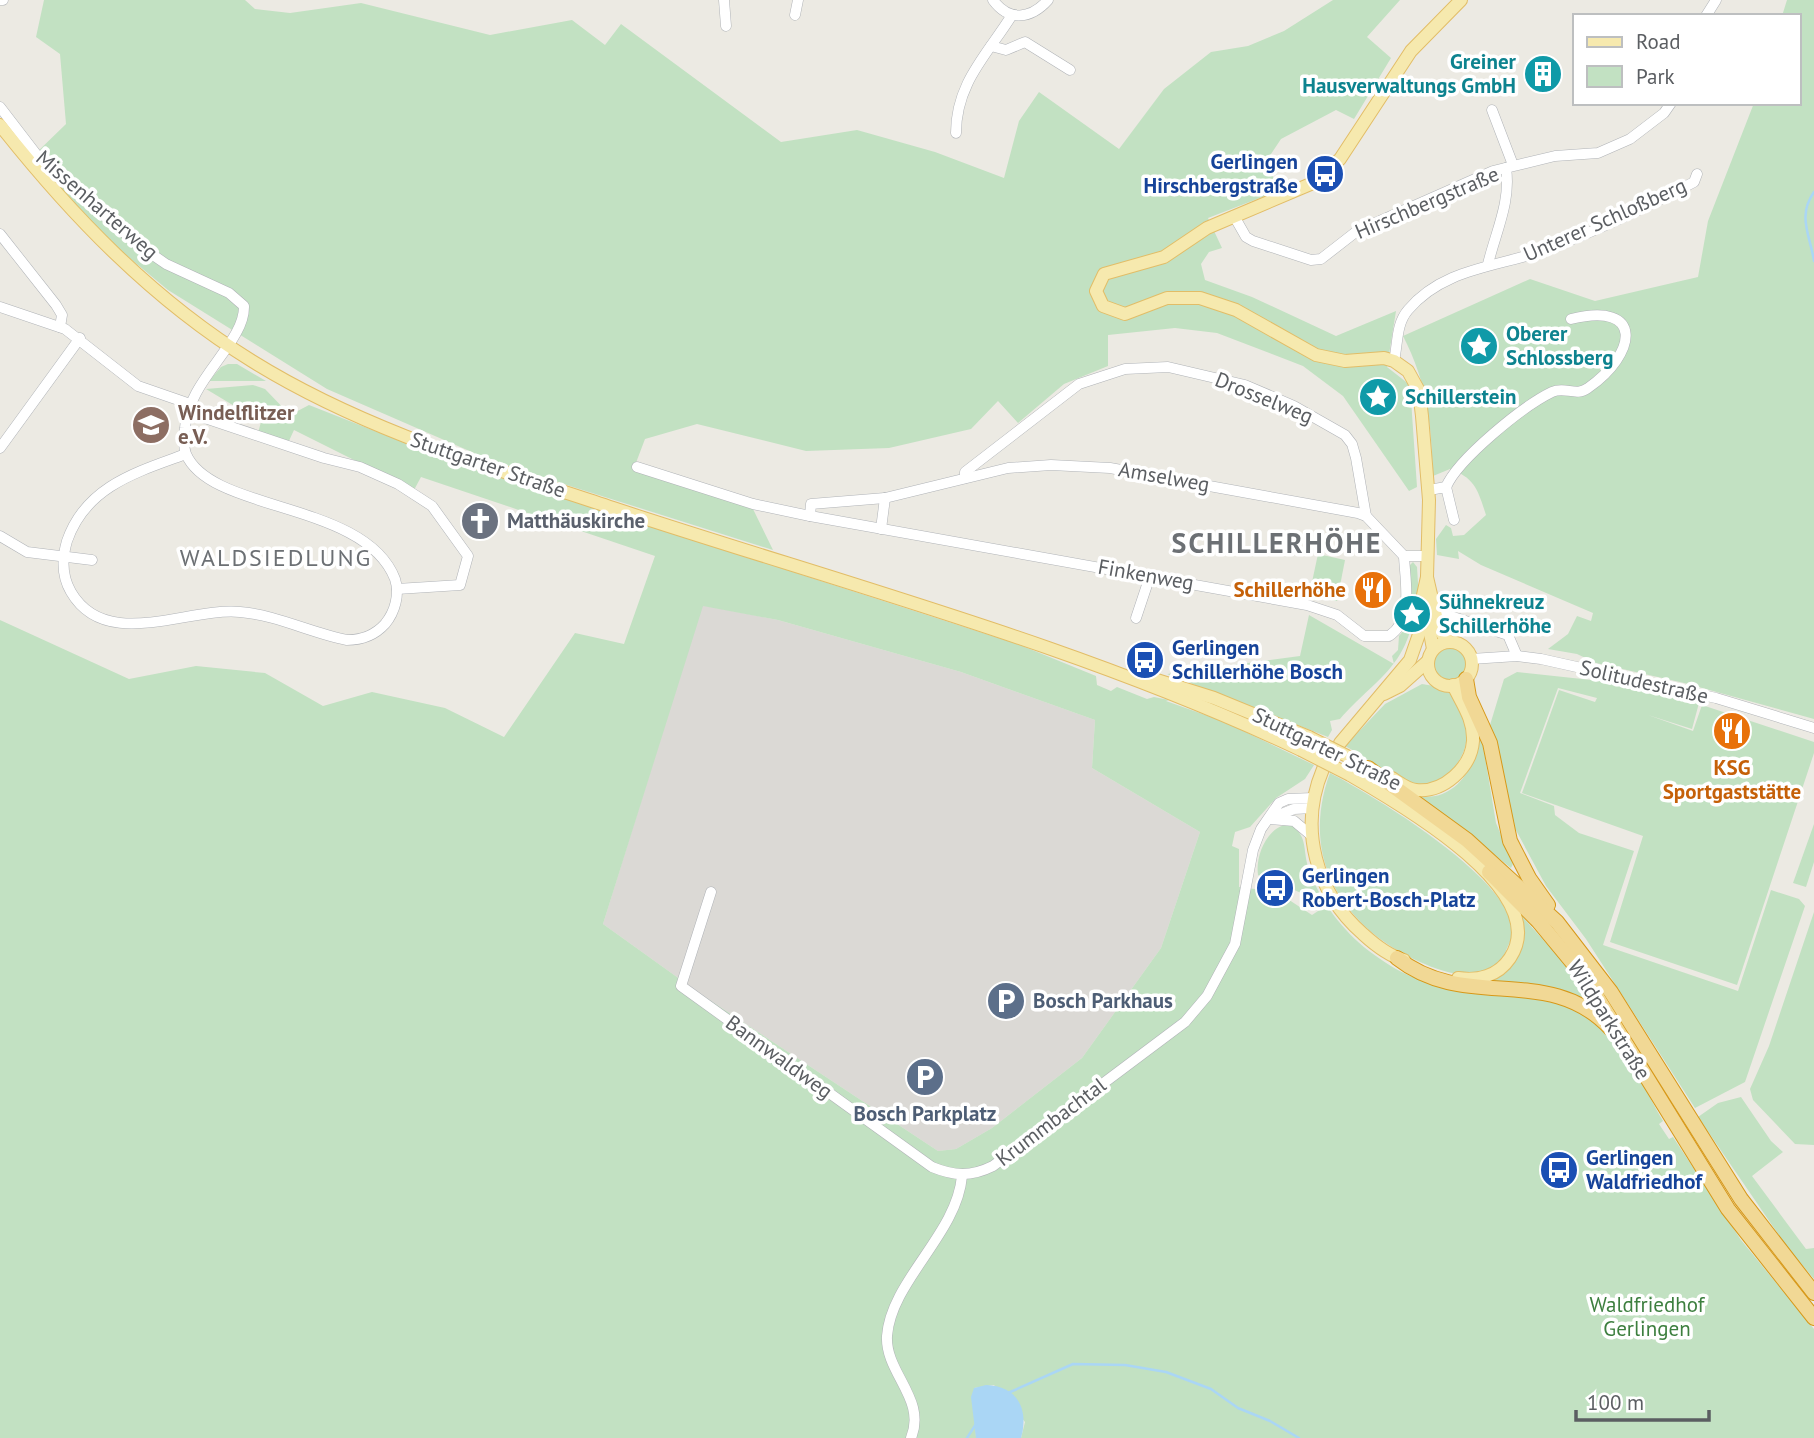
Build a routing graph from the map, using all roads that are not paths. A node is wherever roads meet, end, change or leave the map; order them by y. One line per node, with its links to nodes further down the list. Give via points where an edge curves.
1 (724, 0): 8 (street)
2 (797, 0): 6 (street)
3 (993, 0): 7 (street)
4 (1048, 0): 7 (street, via 1032,14)
5 (1461, 0): 18 (main road, via 1402,61 1333,167 1301,191)
6 (795, 15)
7 (1012, 15): 9 (street)
8 (726, 26)
9 (991, 46): 10 (street, via 1001,51 1025,43); 15 (street, via 964,88)
10 (1070, 70)
11 (1670, 105): 16 (street, via 1630,139 1598,153 1555,156)
12 (0, 107): 25 (street, Missenharterweg, via 43,163 137,244 166,264 237,298 244,311)
13 (1492, 110): 16 (street, Hirschbergstraße)
14 (0, 125): 25 (main road, Stuttgarter Straße, via 51,187 130,268)
15 (956, 133)
16 (1510, 167): 18 (street, Hirschbergstraße, via 1357,231 1321,259 1311,260 1254,241); 20 (street, Hirschbergstraße, via 1506,205)
17 (1697, 174): 20 (street, Unterer Schloßberg, via 1694,183 1584,233 1504,263)
18 (1230, 217): 26 (main road, via 1164,257 1104,274 1096,285 1102,306 1125,314 1167,298 1200,298 1236,310 1315,355 1335,361)
19 (0, 234): 23 (street, via 60,311)
20 (1488, 264): 26 (street, Unterer Schloßberg, via 1451,279 1409,308 1399,329)
21 (0, 307): 23 (street)
22 (1571, 319): 32 (street, via 1594,315 1616,321 1628,337 1622,356 1588,388 1553,392 1511,421 1455,469)
23 (60, 327): 24 (street)
24 (80, 338): 27 (street, via 138,386); 28 (street)
25 (226, 345): 27 (street); 56 (main road, Stuttgarter Straße, via 320,400 434,447)
26 (1394, 360): 33 (main road, via 1408,370 1419,391)
27 (188, 408): 29 (street); 45 (street, via 360,467 432,506 468,556 460,585)
28 (0, 448)
29 (186, 453): 42 (street, via 135,472 96,495 74,525); 45 (street, via 198,468 225,486 355,537 386,563)
30 (637, 467): 35 (street, via 753,504)
31 (965, 478): 34 (street, Amselweg); 36 (street, Amselweg, via 1008,468 1110,468); 36 (street, Drosselweg, via 965,472 1079,384 1125,369 1168,367 1245,385 1345,435 1354,451)
32 (1446, 487): 33 (street); 37 (street)
33 (1429, 490): 41 (main road)
34 (885, 498): 35 (street, Amselweg, via 811,504); 38 (street)
35 (810, 516): 38 (street, Finkenweg)
36 (1366, 516): 40 (street)
37 (1454, 520)
38 (881, 529): 44 (street, Finkenweg)
39 (0, 536): 42 (street, via 27,552)
40 (1404, 556): 41 (street); 44 (street, Finkenweg, via 1405,613 1397,631 1378,638 1364,636 1337,615 1314,607)
41 (1427, 556): 46 (main road)
42 (63, 557): 43 (street); 45 (street, via 65,579 80,603 103,618 132,623 232,611 355,640 384,624 393,610)
43 (92, 560)
44 (1150, 576): 47 (street)
45 (397, 589)
46 (1430, 612): 48 (main road); 49 (main road); 50 (street, via 1508,635); 55 (main road, via 1410,660)
47 (1136, 618)
48 (1448, 642): 49 (main road); 51 (main road, via 1464,647)
49 (1431, 655): 52 (main road); 54 (main road)
50 (1517, 656): 51 (street, Solitudestraße); 57 (street, Solitudestraße, via 1716,698)
51 (1471, 659): 53 (main road, via 1471,669)
52 (1433, 678): 53 (main road, via 1446,685); 54 (main road)
53 (1460, 682): 59 (main road, Stuttgarter Straße, via 1472,730 1471,750 1448,782 1419,790 1408,788); 67 (highway, via 1490,743 1510,841)
54 (1400, 686): 55 (main road)
55 (1380, 697): 58 (main road)
56 (1206, 702): 59 (main road, Stuttgarter Straße, bridge, via 1309,737); 61 (main road, Stuttgarter Straße, bridge)
57 (1814, 728)
58 (1340, 743)
59 (1362, 765): 67 (highway, Wildparkstraße, via 1467,840)
60 (1323, 769): 62 (main road)
61 (1350, 775): 65 (main road, Wildparkstraße, via 1399,803)
62 (1313, 803): 63 (street); 64 (main road)
63 (1270, 819): 64 (street, via 1294,821); 70 (street, Krummbachtal, via 1253,850 1235,944 1207,996 1185,1021 993,1166)
64 (1312, 836): 68 (main road, via 1322,878 1335,902 1357,929)
65 (1489, 872): 68 (main road, via 1518,928 1515,950 1500,969 1467,979); 69 (highway, Wildparkstraße, via 1568,955)
66 (711, 892): 70 (street, Bannwaldweg, via 681,986 932,1167)
67 (1557, 922): 71 (highway, Wildparkstraße, via 1611,992 1741,1199)
68 (1397, 958): 69 (highway, via 1415,973 1444,983 1538,990 1573,1000 1601,1017)
69 (1628, 1047): 72 (highway, Wildparkstraße, via 1679,1134 1751,1240)
70 (962, 1176): 73 (street, via 958,1199 910,1280 887,1336 894,1365 915,1410)
71 (1814, 1293)
72 (1814, 1318)
73 (911, 1438)

